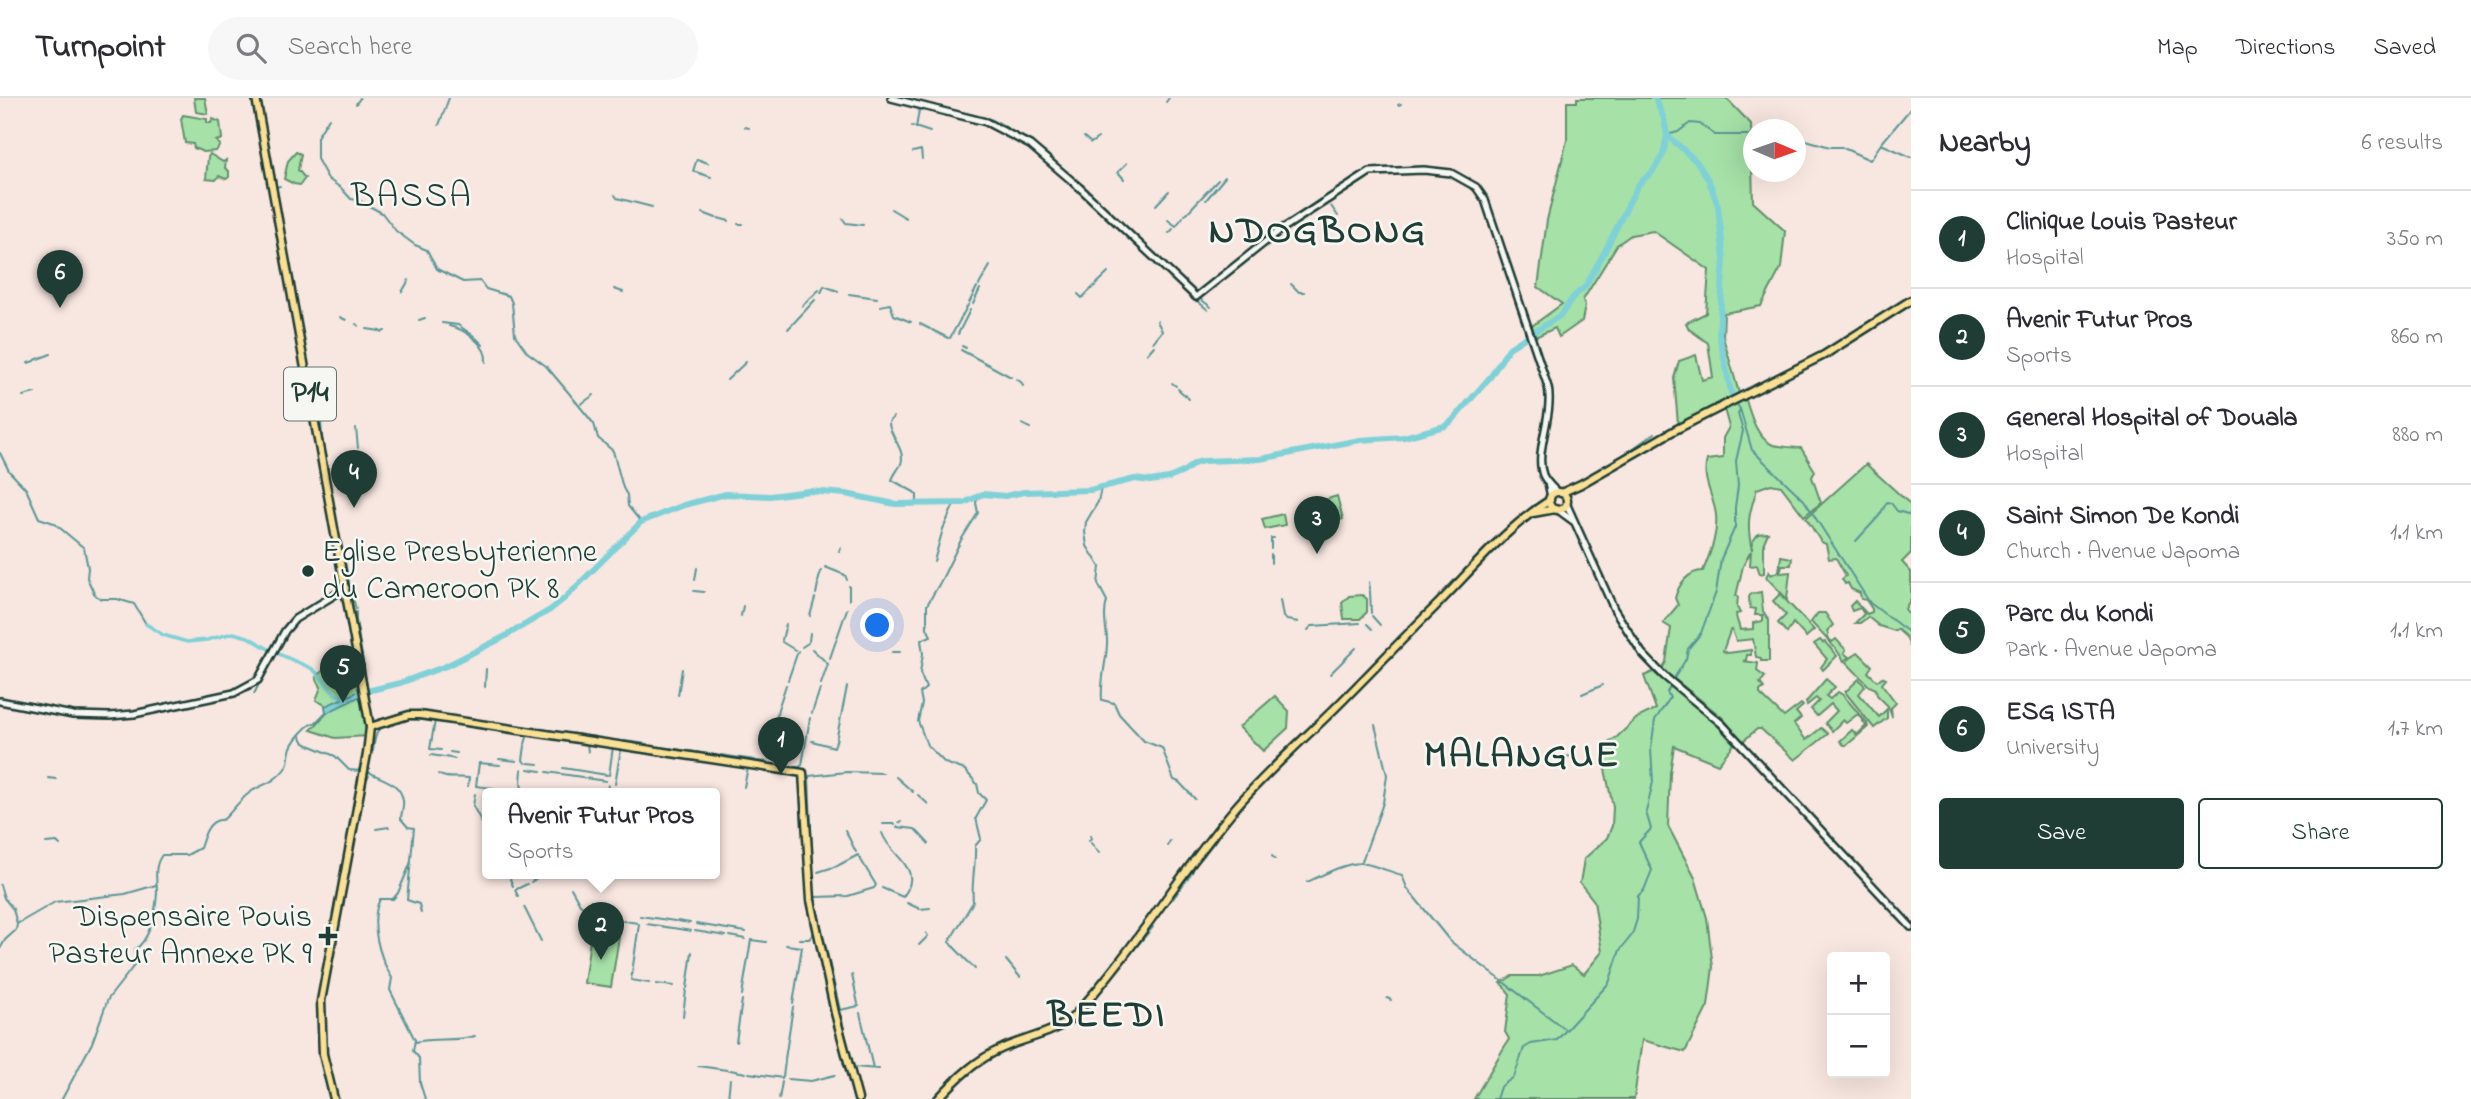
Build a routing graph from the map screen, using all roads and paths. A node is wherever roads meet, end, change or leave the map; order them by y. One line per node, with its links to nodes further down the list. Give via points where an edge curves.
1 (256, 98): 10 (main road, P14)
2 (891, 98): 5 (main road, via 992,124 1030,145 1196,297 1279,231 1364,175 1424,170 1451,173 1476,187 1485,200 1549,392 1541,466)
3 (1911, 300): 4 (main road, via 1824,355 1675,430)
4 (1581, 484): 5 (main road); 6 (main road)
5 (1554, 496): 6 (main road); 7 (main road); 8 (main road)
6 (1567, 503): 7 (main road); 9 (main road)
7 (1556, 510): 8 (main road); 9 (main road)
8 (1531, 513): 16 (main road, via 1262,777 1074,1016 1059,1027 974,1063)
9 (1573, 521): 13 (main road, via 1642,653 1722,724)
10 (346, 588): 11 (main road, via 295,619 258,680 241,690 134,714 73,715); 12 (main road, P14)
11 (0, 701)
12 (370, 727): 14 (main road, P14, via 321,1001 323,1054); 15 (main road, via 420,715 803,773 811,900)
13 (1911, 927)
14 (334, 1099)
15 (858, 1099)
16 (938, 1099)

